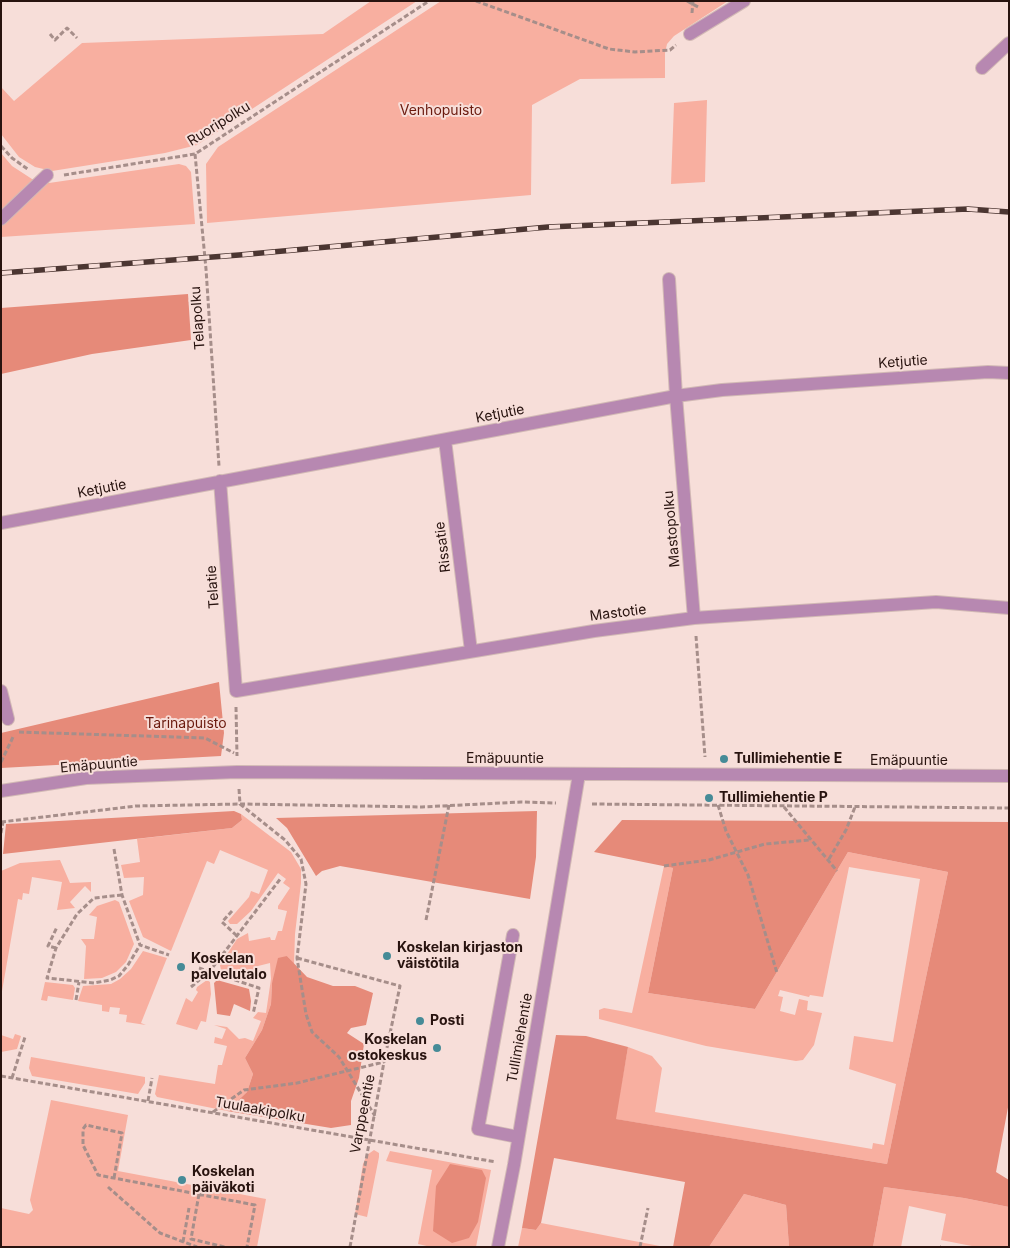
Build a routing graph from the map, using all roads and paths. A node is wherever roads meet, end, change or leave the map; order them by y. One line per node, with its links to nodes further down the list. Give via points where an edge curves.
1 (429, 1): 12 (path, Ruoripolku)
2 (476, 1): 7 (path, via 609,48 635,52 670,50)
3 (687, 1): 5 (path)
4 (744, 1): 7 (street)
5 (693, 4)
6 (50, 34): 8 (path, via 55,40 67,28)
7 (690, 34)
8 (77, 38)
9 (1009, 43): 10 (street)
10 (982, 68)
11 (1, 146): 13 (path, Ruoripolku, via 32,173)
12 (195, 154): 13 (path, Ruoripolku, via 55,177); 19 (path, Telapolku)
13 (47, 175): 14 (street)
14 (1, 219)
15 (669, 279): 17 (street, Mastopolku)
16 (1009, 373): 17 (street, Ketjutie, via 722,390)
17 (676, 396): 18 (street, Ketjutie); 22 (street, Mastopolku)
18 (445, 440): 19 (street, Ketjutie); 23 (street, Rissatie)
19 (220, 481): 20 (street, Ketjutie); 25 (street, Telatie)
20 (1, 523)
21 (1009, 608): 22 (street, Mastotie, via 936,602)
22 (694, 618): 23 (street, Mastotie); 31 (path)
23 (471, 651): 25 (street, Mastotie)
24 (1, 691): 26 (street)
25 (236, 692): 27 (path)
26 (8, 719)
27 (237, 755): 28 (path, via 205,738 15,732); 29 (path)
28 (1, 762)
29 (237, 772): 30 (street, Emäpuuntie); 33 (street, Emäpuuntie, via 86,778); 34 (path)
30 (579, 774): 31 (street, Emäpuuntie); 35 (street, Tullimiehentie)
31 (707, 775): 32 (street, Emäpuuntie)
32 (1009, 776)
33 (1, 791)
34 (240, 804): 36 (path); 41 (path, via 136,806); 59 (path, via 285,840 304,868 306,884)
35 (575, 804): 36 (path); 37 (path); 76 (street, Tullimiehentie)
36 (448, 805): 52 (path)
37 (718, 805): 38 (path); 45 (path)
38 (784, 806): 39 (path); 43 (path)
39 (855, 807): 40 (path); 46 (path, via 846,830)
40 (1009, 808)
41 (2, 821): 42 (path)
42 (1, 833)
43 (810, 840): 45 (path, via 765,844); 46 (path)
44 (114, 849): 50 (path)
45 (736, 853): 47 (path); 62 (path, via 748,875)
46 (828, 859): 48 (path)
47 (664, 866)
48 (836, 871)
49 (280, 878): 54 (path)
50 (122, 895): 56 (path); 57 (path, via 94,898 77,914)
51 (232, 911): 54 (path, via 222,922)
52 (426, 920)
53 (57, 927): 57 (path, via 48,946)
54 (236, 935): 61 (path)
55 (513, 935): 76 (street, via 478,1129)
56 (140, 945): 58 (path); 63 (path, via 118,976 94,983)
57 (56, 948): 63 (path, via 47,978)
58 (169, 955)
59 (297, 958): 68 (path, Varppeentie, via 400,986); 69 (path, via 312,1032 339,1057)
60 (199, 968): 61 (path)
61 (210, 971): 64 (path); 66 (path, via 259,988)
62 (777, 973)
63 (79, 982): 65 (path)
64 (191, 987)
65 (76, 1000)
66 (253, 1014)
67 (25, 1037): 71 (path)
68 (384, 1062): 69 (path); 75 (path, Varppeentie)
69 (346, 1070): 74 (path, via 297,1083 244,1090); 75 (path)
70 (1, 1076): 71 (path, Tuulaakipolku)
71 (12, 1078): 73 (path, Tuulaakipolku)
72 (152, 1078): 73 (path)
73 (148, 1101): 74 (path, Tuulaakipolku)
74 (212, 1112): 77 (path, Tuulaakipolku)
75 (375, 1116): 77 (path, Varppeentie)
76 (518, 1137): 78 (street, Tullimiehentie)
77 (369, 1141): 78 (path, Tuulaakipolku); 88 (path, Varppeentie)
78 (514, 1165): 89 (street, Tullimiehentie)
79 (114, 1178): 79 (path, via 98,1175 83,1145 86,1125 122,1133); 81 (path)
80 (108, 1187): 84 (path, via 153,1228)
81 (199, 1194): 86 (path, via 190,1239); 87 (path, via 255,1205)
82 (189, 1208): 84 (path)
83 (648, 1208): 90 (path)
84 (183, 1242): 85 (path)
85 (197, 1247)
86 (225, 1247)
87 (247, 1247)
88 (350, 1247)
89 (498, 1247)
90 (640, 1247)

